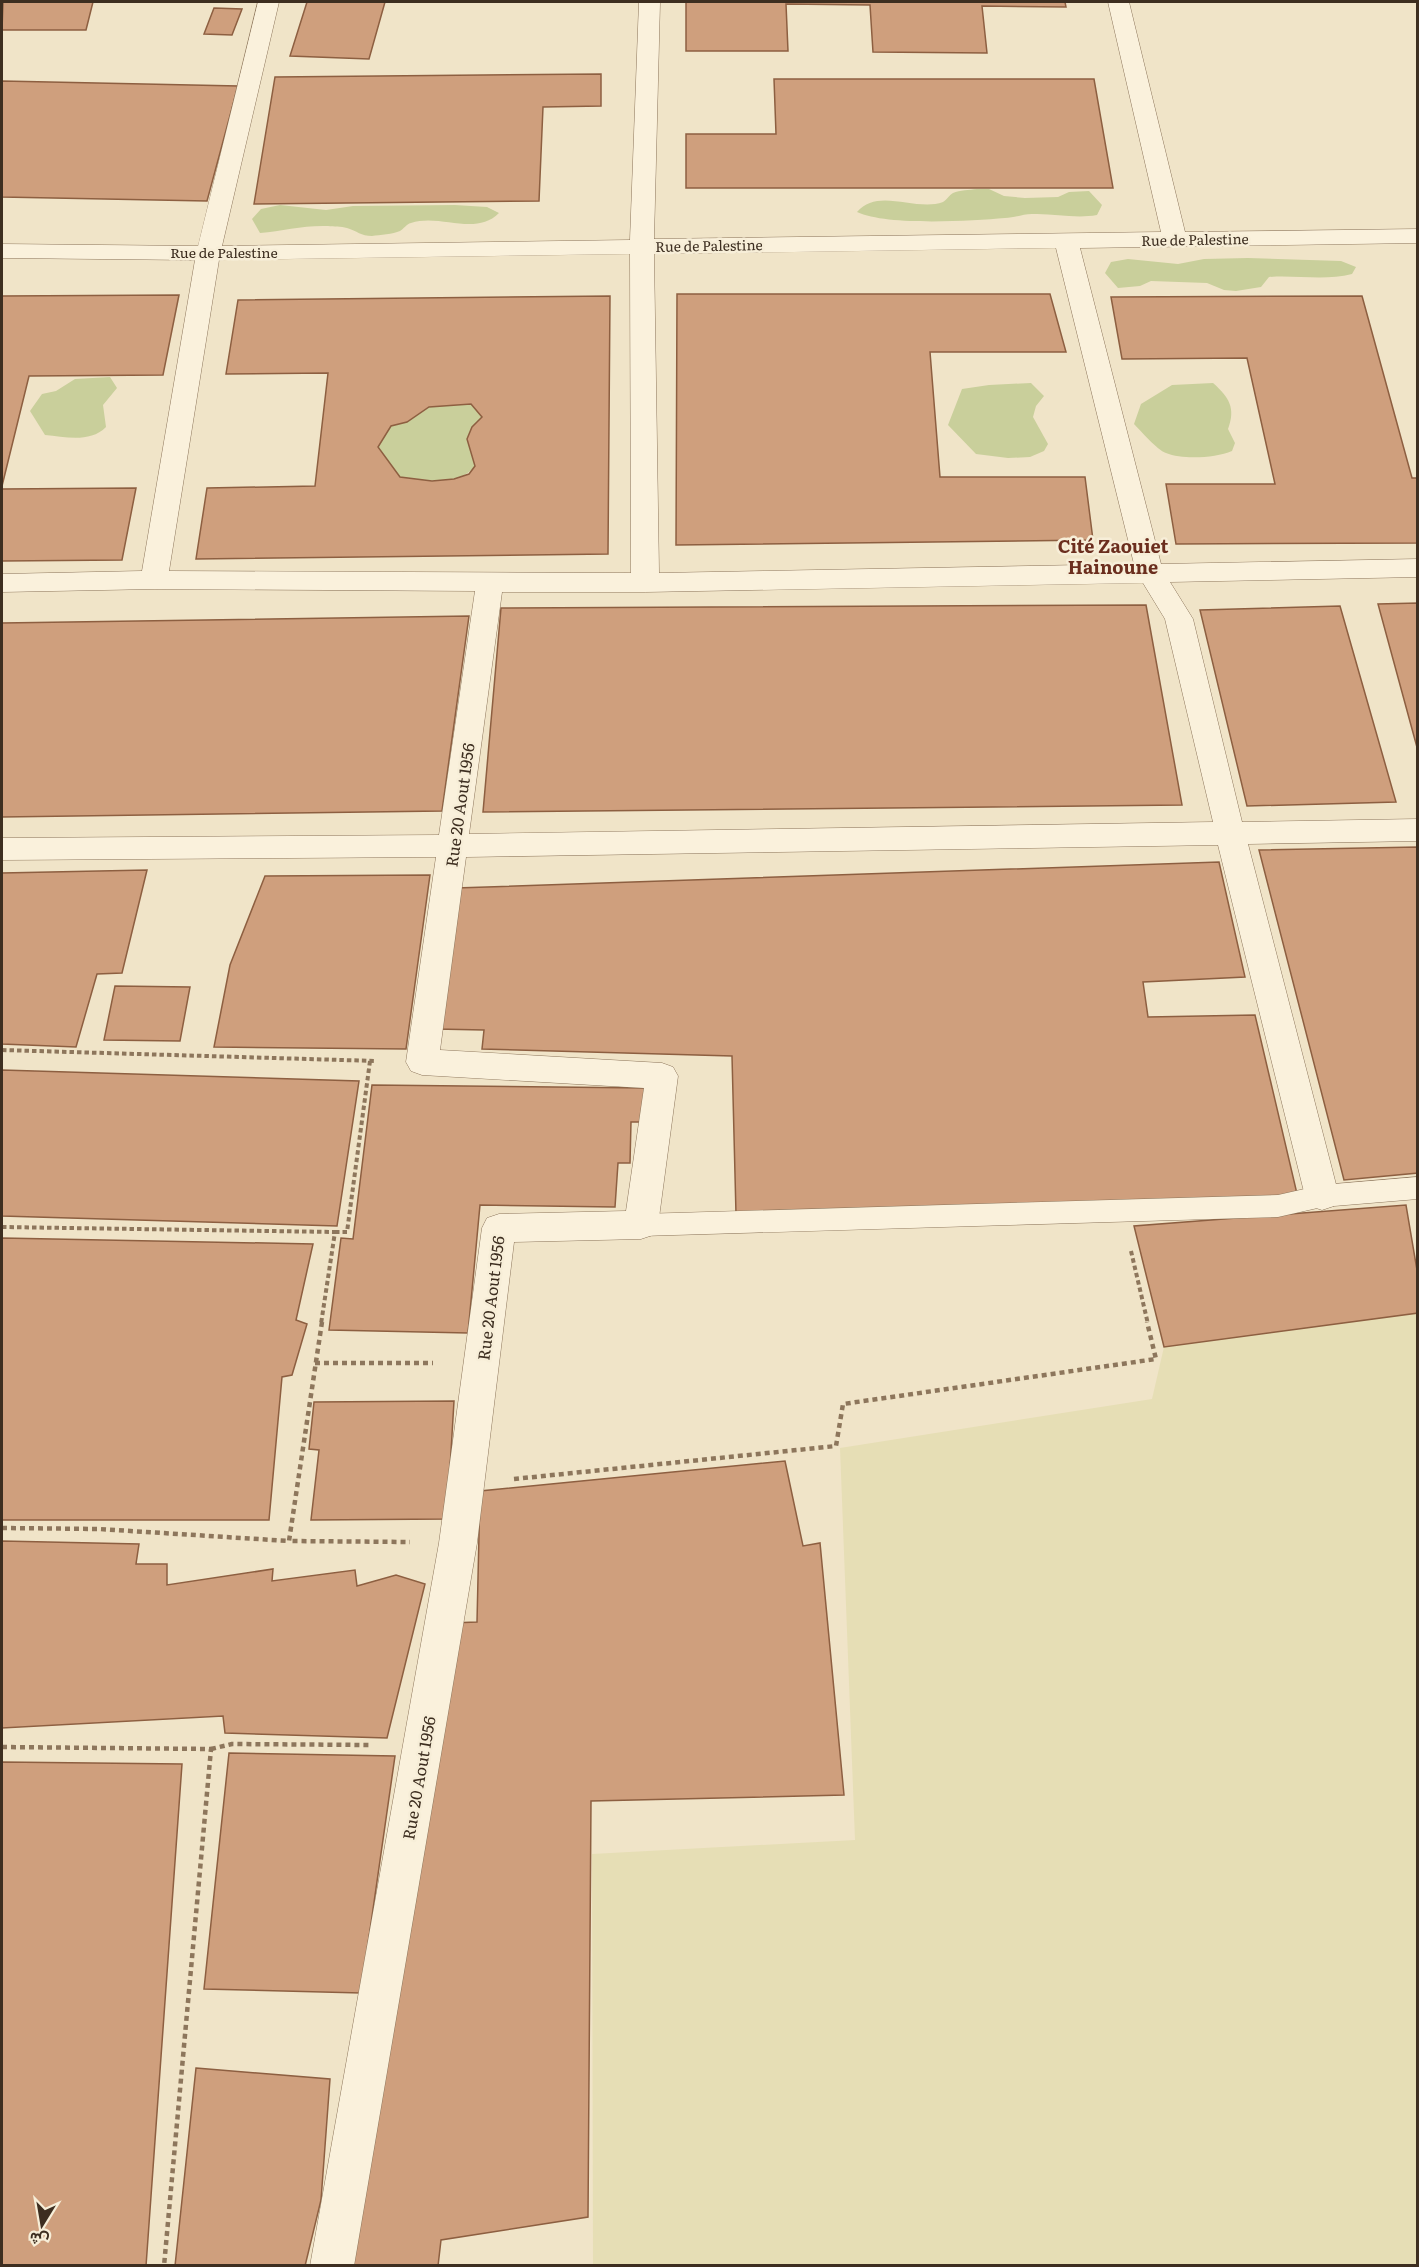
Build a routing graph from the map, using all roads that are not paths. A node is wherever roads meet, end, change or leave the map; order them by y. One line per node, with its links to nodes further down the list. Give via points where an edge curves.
1 (268, 2): 9 (street)
2 (649, 2): 7 (street)
3 (1118, 2): 5 (street)
4 (1418, 236): 5 (street, Rue de Palestine)
5 (1175, 239): 6 (street, Rue de Palestine)
6 (1066, 240): 7 (street, Rue de Palestine); 11 (street)
7 (642, 246): 9 (street, Rue de Palestine); 15 (street)
8 (2, 251): 9 (street, Rue de Palestine)
9 (208, 253): 12 (street)
10 (1418, 568): 11 (street)
11 (1150, 572): 15 (street); 17 (street, via 1179,619)
12 (154, 580): 13 (street); 14 (street)
13 (490, 582): 15 (street); 18 (street, Rue 20 Aout 1956)
14 (2, 583)
15 (645, 583)
16 (1418, 830): 17 (street)
17 (1230, 832): 18 (street); 21 (street)
18 (454, 846): 19 (street); 22 (street, Rue 20 Aout 1956, via 422,1062 662,1076)
19 (2, 849)
20 (1418, 1188): 21 (lane)
21 (1322, 1196): 22 (lane, via 1278,1206)
22 (640, 1225): 23 (street, Rue 20 Aout 1956, via 499,1228 458,1543)
23 (333, 2265)

